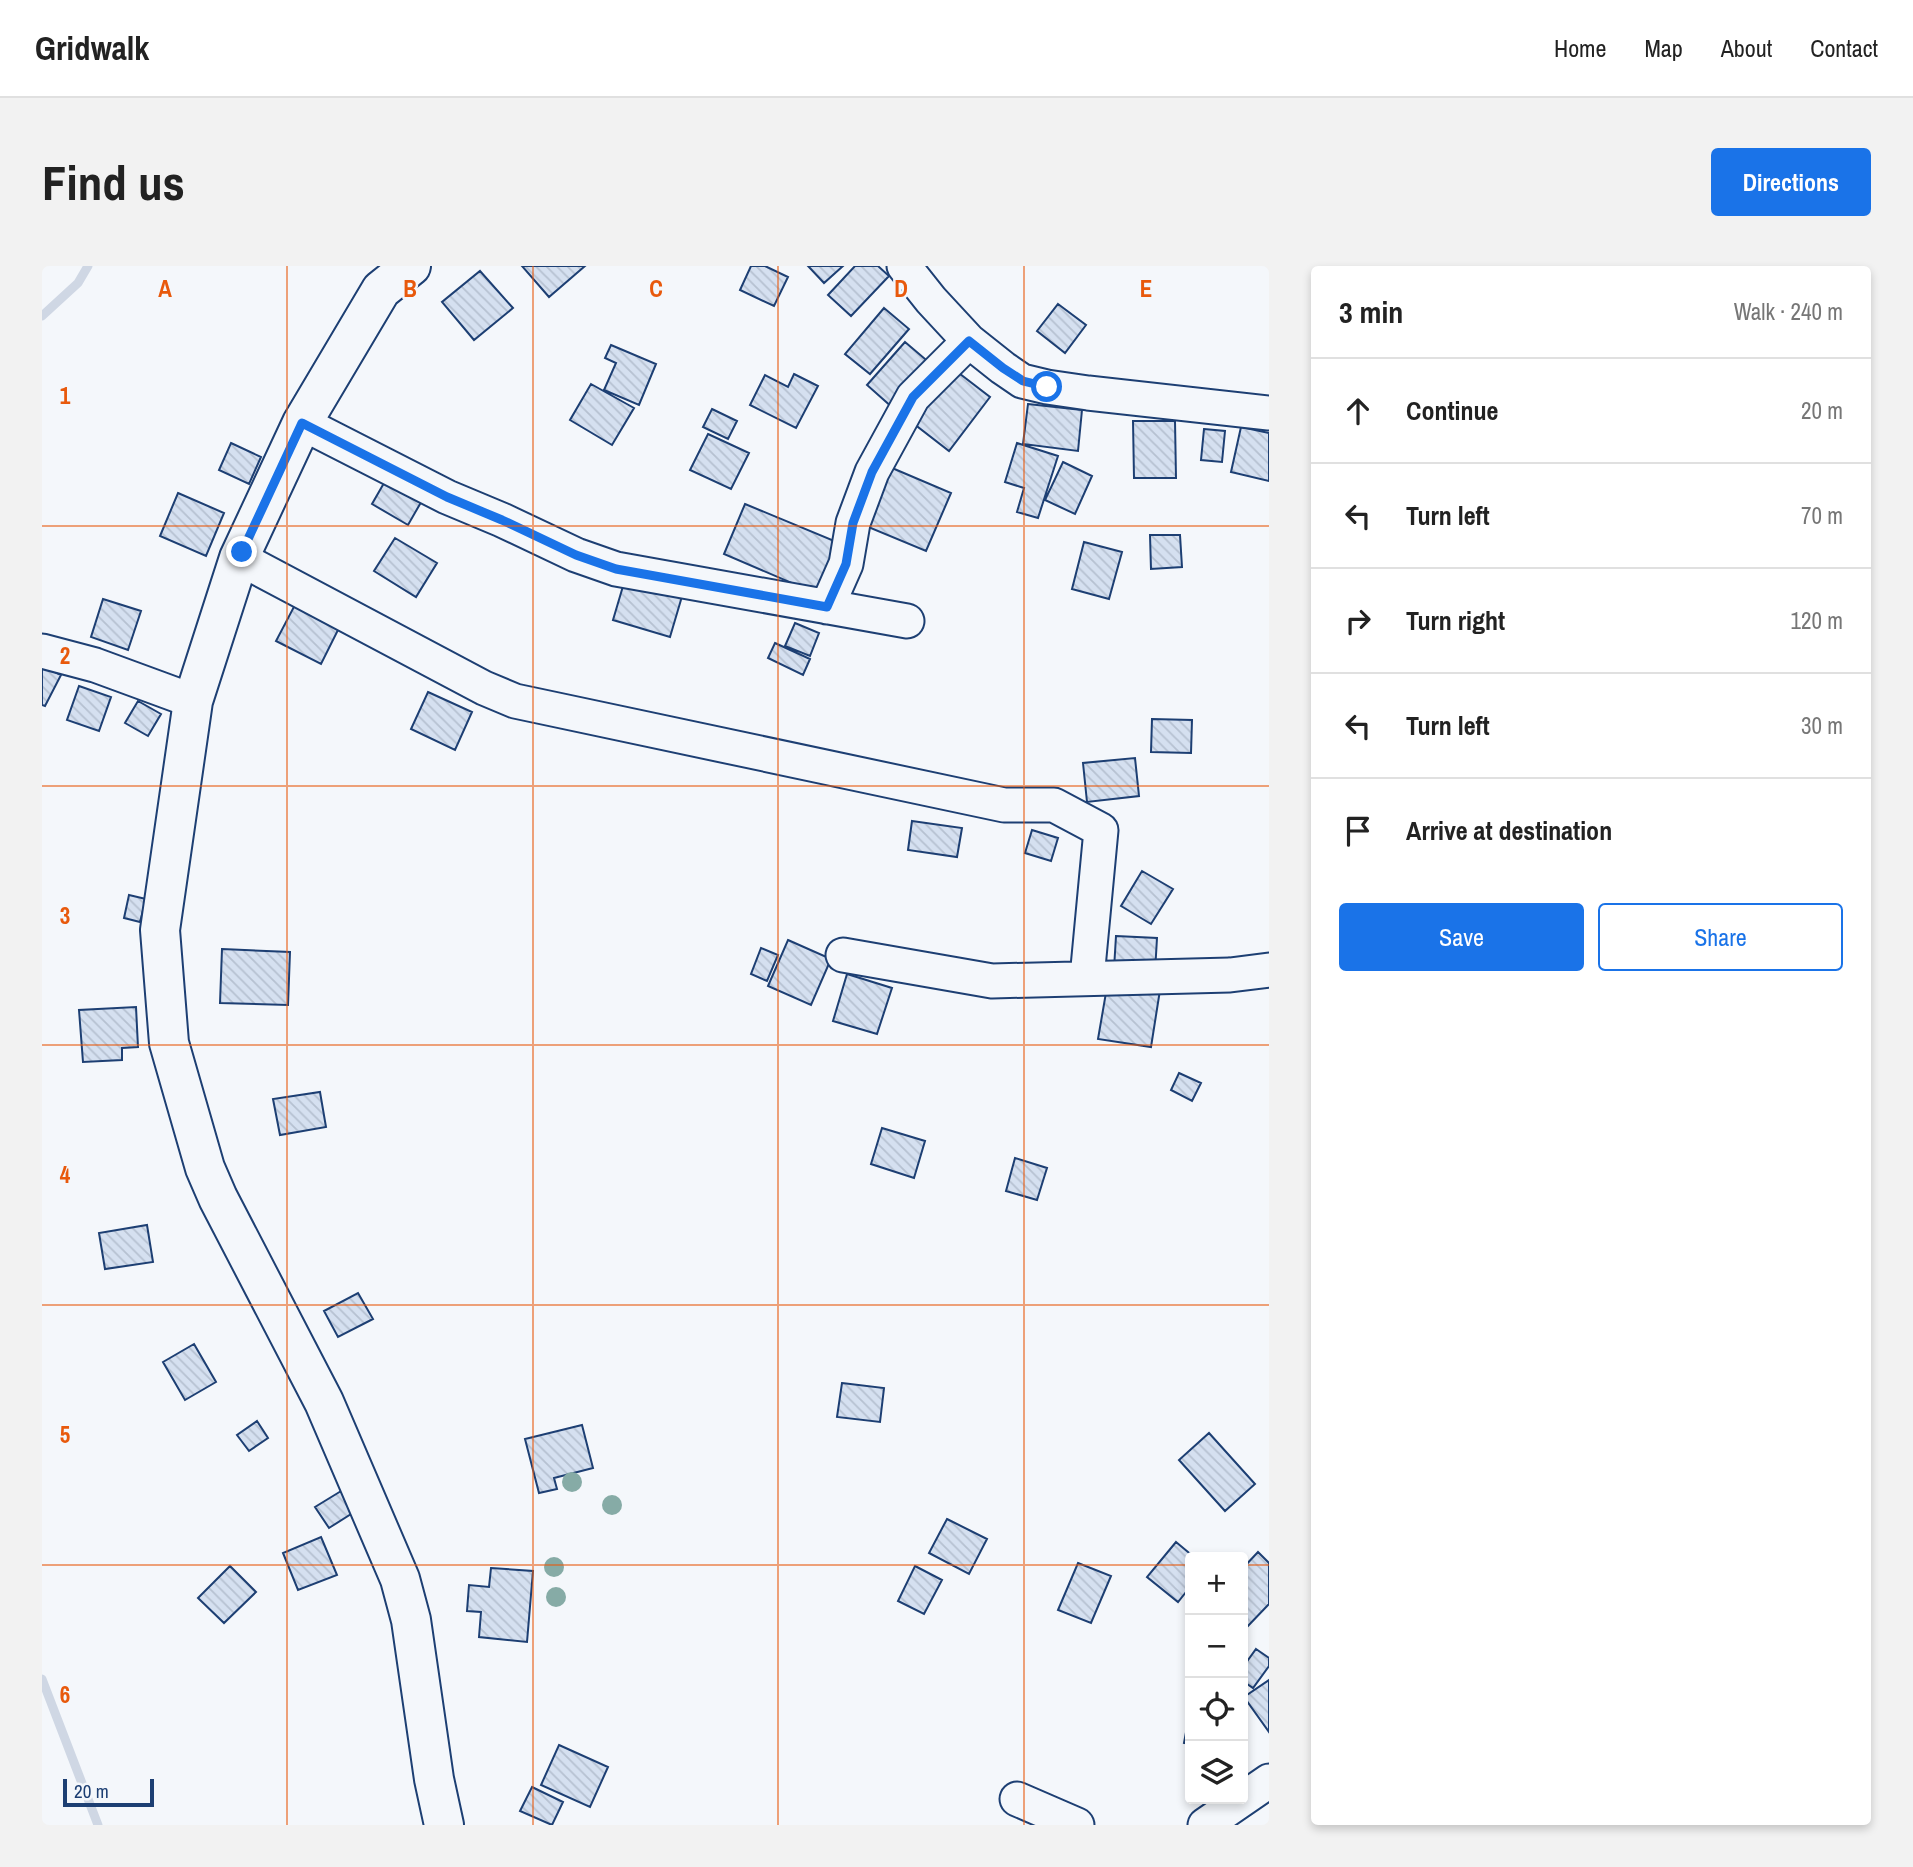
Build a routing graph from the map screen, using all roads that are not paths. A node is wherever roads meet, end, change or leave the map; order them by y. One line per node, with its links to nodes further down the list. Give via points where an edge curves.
1 (411, 266): 5 (main road, via 381,290)
2 (904, 266): 3 (street)
3 (969, 341): 4 (street, via 1023,381 1047,387); 7 (street, via 913,397 872,472 853,523 846,564)
4 (1269, 413)
5 (302, 423): 6 (main road); 7 (street, via 447,497 576,555 616,569)
6 (239, 558): 10 (main road); 13 (street, via 515,701 1004,805 1054,805 1101,830)
7 (827, 607): 8 (street)
8 (907, 621)
9 (42, 651): 10 (street)
10 (193, 701): 16 (main road, via 160,930 169,1043 205,1168 324,1402 400,1579 411,1620)
11 (843, 955): 13 (street, via 992,981)
12 (1269, 970): 13 (street)
13 (1087, 978)
14 (1269, 1781): 18 (street)
15 (1017, 1799): 17 (street)
16 (444, 1825)
17 (1077, 1825)
18 (1205, 1825)

